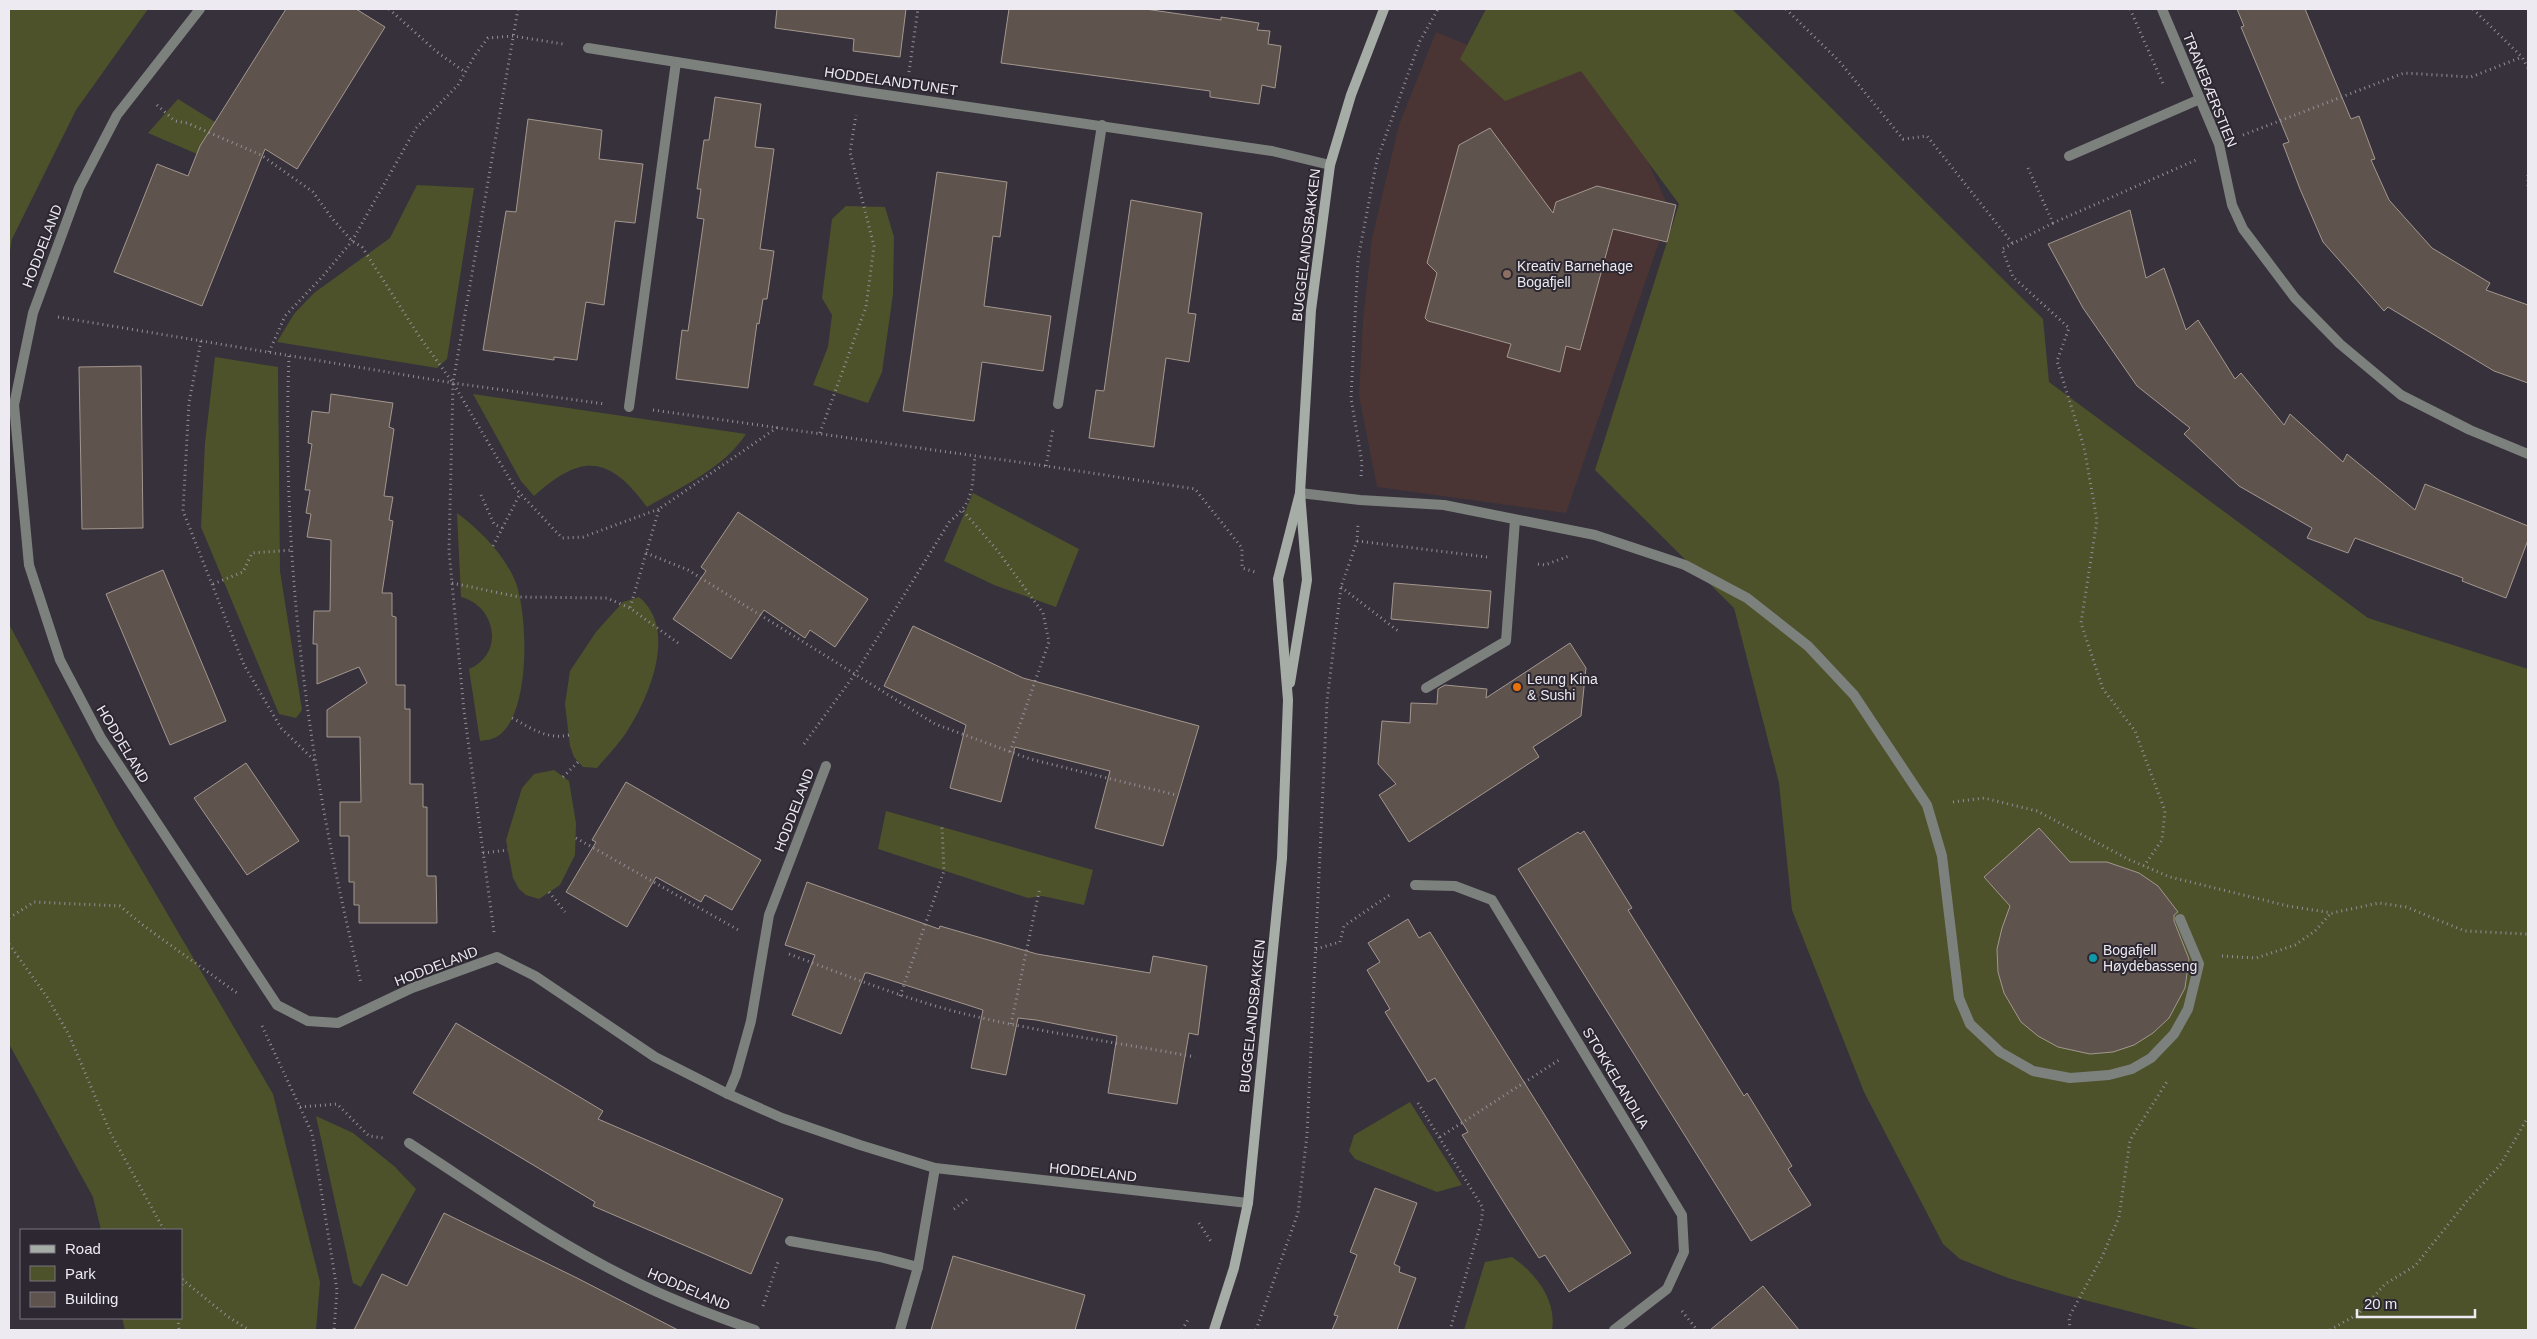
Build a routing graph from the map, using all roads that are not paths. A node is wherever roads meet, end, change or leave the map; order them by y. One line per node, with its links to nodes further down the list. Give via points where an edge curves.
1 (200, 9): 20 (street, HODDELAND, via 117,115 79,188 33,312 14,405 30,565 60,660 101,738 277,1005 308,1021 338,1022 412,988 497,957 535,976 655,1057)
2 (1384, 9): 9 (street, BUGGELANDSBAKKEN, via 1351,95)
3 (2162, 9): 6 (street, TRANEBÆRSTIEN)
4 (588, 48): 5 (street, HODDELANDTUNET)
5 (676, 62): 7 (street, HODDELANDTUNET); 11 (street)
6 (2200, 98): 8 (street); 12 (street, TRANEBÆRSTIEN, via 2219,144 2232,205 2239,221 2295,298 2340,344 2401,395 2470,430)
7 (1102, 125): 9 (street, HODDELANDTUNET, via 1272,151); 10 (street)
8 (2069, 156)
9 (1330, 165): 13 (street, BUGGELANDSBAKKEN, via 1311,310)
10 (1058, 404)
11 (629, 407)
12 (2528, 454)
13 (1300, 493): 14 (street, via 1444,505); 16 (street, BUGGELANDSBAKKEN, via 1307,580); 16 (street, BUGGELANDSBAKKEN, via 1278,579)
14 (1514, 520): 15 (street, via 1506,641); 19 (street, via 1595,535 1685,565 1747,598 1808,646 1854,695 1927,805 1942,856 1959,998 1970,1024 2000,1052 2033,1071 2070,1078 2109,1075 2132,1069 2151,1058 2174,1034 2188,1009 2199,964)
15 (1426, 688)
16 (1288, 700): 23 (street, BUGGELANDSBAKKEN, via 1282,858)
17 (826, 766): 20 (street, HODDELAND, via 769,915 751,1021)
18 (1415, 885): 29 (street, STOKKELANDLIA, via 1455,886 1492,900 1682,1215 1684,1252 1666,1289)
19 (2180, 919)
20 (728, 1094): 22 (street, HODDELAND, via 782,1118)
21 (409, 1143): 26 (street, HODDELAND, via 562,1241 624,1276 668,1297)
22 (934, 1168): 23 (street, HODDELAND); 25 (street)
23 (1248, 1203): 28 (street, BUGGELANDSBAKKEN, via 1234,1268)
24 (790, 1241): 25 (street)
25 (918, 1267): 27 (street)
26 (755, 1330)
27 (900, 1330)
28 (1214, 1330)
29 (1614, 1330)

